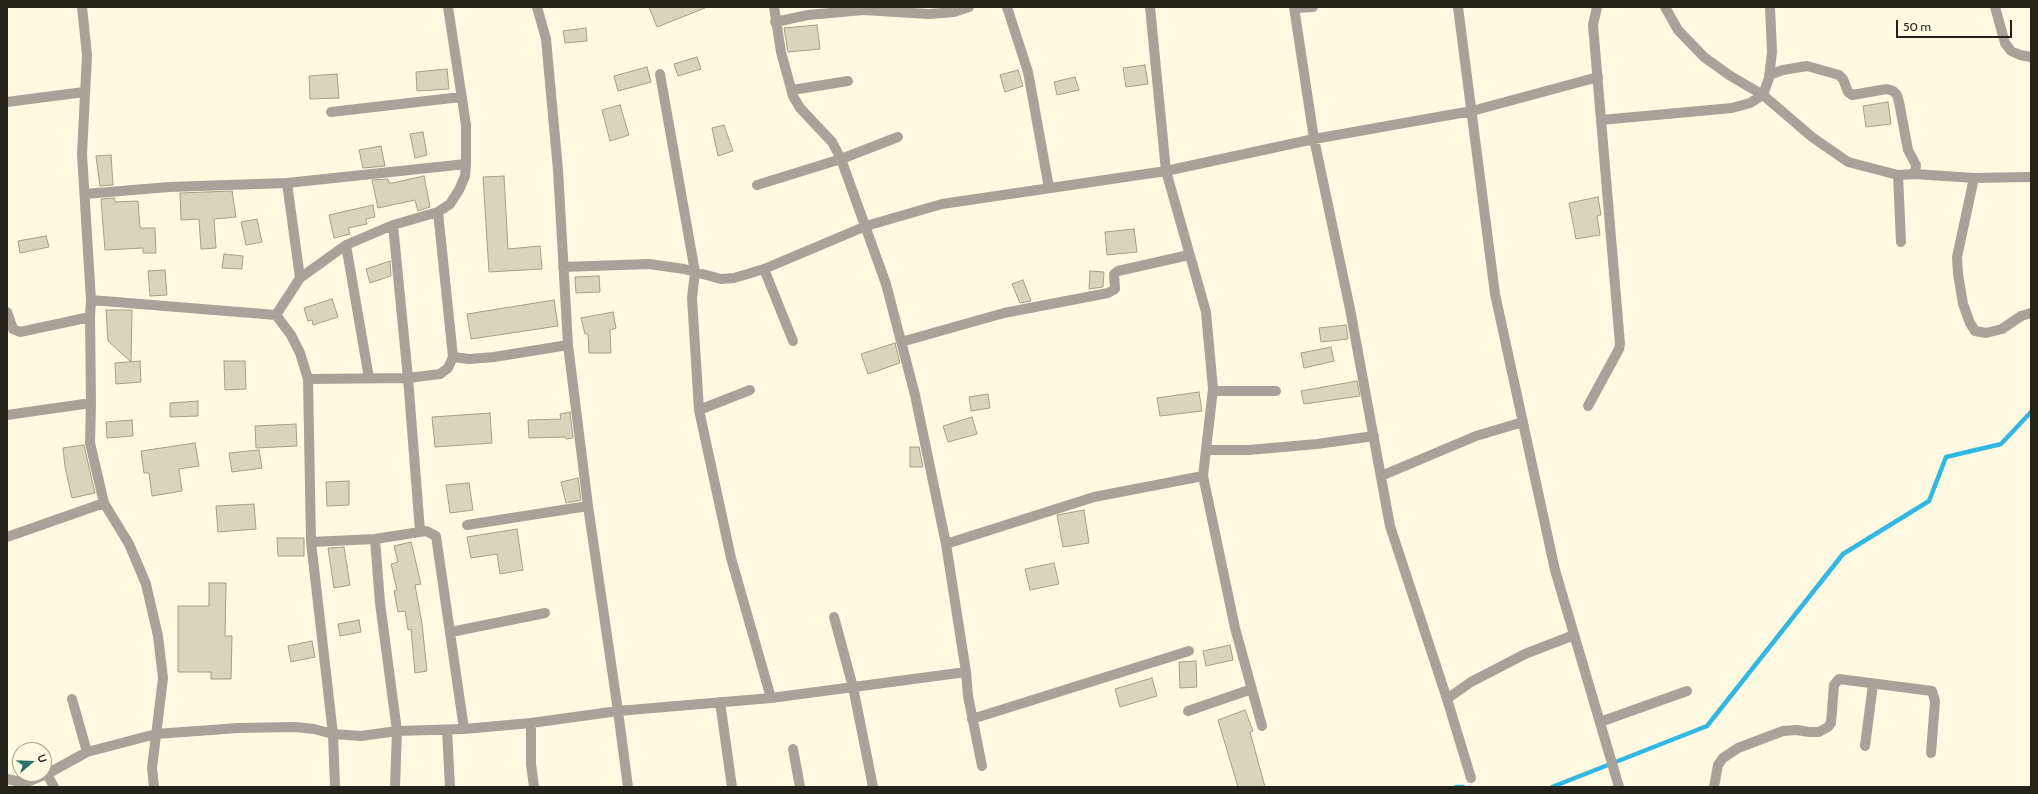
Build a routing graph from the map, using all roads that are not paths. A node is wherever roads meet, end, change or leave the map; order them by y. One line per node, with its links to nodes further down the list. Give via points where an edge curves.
1 (82, 7): 22 (street, via 88,55)
2 (448, 7): 24 (street)
3 (537, 7): 48 (street, via 546,39 558,170)
4 (774, 7): 15 (street)
5 (969, 7): 15 (street, via 954,12 929,14 863,10)
6 (1007, 7): 40 (street, via 1028,72)
7 (1150, 7): 33 (street)
8 (1294, 7): 9 (street); 30 (street)
9 (1313, 7)
10 (1458, 7): 26 (street)
11 (1597, 7): 19 (street, via 1593,25)
12 (1665, 7): 23 (street, via 1678,30 1704,57)
13 (1770, 7): 18 (street)
14 (1995, 7): 16 (street, via 2005,43 2011,51)
15 (775, 22): 21 (street)
16 (2031, 57)
17 (660, 74): 50 (street)
18 (1770, 75): 23 (street); 34 (street, via 1807,66 1839,75 1852,96 1887,89 1893,91 1899,102 1908,150 1916,165)
19 (1598, 77): 26 (street); 28 (street)
20 (848, 81): 21 (street)
21 (792, 90): 31 (street, via 800,108 832,142)
22 (84, 92): 25 (street); 41 (street, via 82,154)
23 (1763, 95): 28 (street, via 1750,103 1732,108); 35 (street, via 1812,137 1848,162)
24 (461, 96): 27 (street); 32 (street, via 466,125)
25 (7, 102)
26 (1472, 111): 30 (street); 71 (street, via 1495,294)
27 (330, 112)
28 (1601, 120): 68 (street, via 1620,344)
29 (898, 137): 31 (street)
30 (1314, 139): 33 (street); 72 (street)
31 (841, 159): 39 (street); 44 (street)
32 (466, 164): 38 (street); 42 (street, via 459,190 450,204)
33 (1166, 171): 40 (street); 47 (street)
34 (1915, 174): 35 (street); 37 (street)
35 (1898, 175): 45 (street)
36 (2031, 176): 37 (street)
37 (1974, 178): 54 (street, via 1957,257 1962,296 1970,323 1976,331 1986,333 2002,329 2021,316)
38 (287, 183): 41 (street, via 169,187); 51 (street)
39 (757, 185)
40 (1049, 188): 44 (street, via 942,204)
41 (85, 194): 52 (street)
42 (438, 212): 43 (street); 60 (street)
43 (393, 224): 46 (street); 62 (street)
44 (866, 226): 49 (street); 58 (street, via 886,284)
45 (1901, 242)
46 (346, 245): 51 (street); 61 (street)
47 (1190, 255): 58 (street, via 1118,271 1114,274 1114,289 1108,293 1004,313); 65 (street, via 1206,312)
48 (563, 267): 50 (street, via 649,264); 59 (street)
49 (764, 269): 50 (street, via 721,279); 57 (street)
50 (695, 272): 69 (street, via 692,298)
51 (300, 278): 55 (street)
52 (91, 300): 55 (street); 56 (street)
53 (7, 312): 56 (street, via 13,329 20,332)
54 (2031, 313)
55 (276, 315): 63 (street, via 291,335)
56 (90, 317): 67 (street)
57 (793, 341)
58 (901, 342): 83 (street)
59 (568, 346): 60 (street, via 494,357 469,359); 77 (street)
60 (453, 356): 62 (street, via 448,368 440,374)
61 (369, 378): 62 (street); 63 (street)
62 (408, 378): 79 (street)
63 (308, 379): 82 (street)
64 (750, 390): 69 (street)
65 (1213, 391): 66 (street); 73 (street)
66 (1276, 391)
67 (91, 403): 70 (street); 76 (street, via 90,443)
68 (1588, 406)
69 (699, 410): 94 (street, via 731,558)
70 (7, 415)
71 (1523, 422): 75 (street, via 1476,436); 87 (street, via 1555,570)
72 (1374, 436): 73 (street, via 1249,450); 75 (street)
73 (1206, 450): 74 (street)
74 (1203, 476): 83 (street, via 1094,497); 92 (street, via 1234,628)
75 (1381, 476): 96 (street, via 1390,526)
76 (104, 503): 80 (street); 107 (street, via 138,564 146,584 158,636 163,678)
77 (588, 506): 78 (street); 98 (street)
78 (467, 525)
79 (420, 531): 81 (street); 86 (street, via 432,532 436,536)
80 (7, 537)
81 (375, 539): 82 (street); 106 (street, via 380,603)
82 (311, 542): 108 (street)
83 (946, 544): 89 (street)
84 (545, 613): 86 (street)
85 (834, 617): 91 (street)
86 (451, 632): 104 (street)
87 (1574, 635): 96 (street, via 1525,654 1471,682); 101 (street)
88 (1189, 651): 100 (street)
89 (966, 672): 91 (street); 100 (street)
90 (1873, 684): 109 (street); 112 (street, via 1932,691 1935,701); 126 (street, via 1849,680 1836,681 1831,723 1828,727 1819,732 1783,731 1738,748 1723,758 1718,765)
91 (853, 687): 94 (street); 125 (street)
92 (1252, 689): 99 (street); 103 (street)
93 (1687, 691): 101 (street)
94 (771, 698): 97 (street)
95 (72, 699): 111 (street)
96 (1447, 699): 115 (street)
97 (720, 702): 98 (street); 123 (street)
98 (618, 711): 102 (street); 122 (street)
99 (1188, 711)
100 (972, 719): 113 (street)
101 (1600, 722): 116 (street)
102 (531, 723): 104 (street); 121 (street)
103 (1262, 726)
104 (464, 729): 105 (street)
105 (448, 730): 106 (street); 120 (street)
106 (397, 731): 108 (street, via 361,736); 119 (street)
107 (156, 734): 108 (street, via 295,727); 111 (street); 117 (street, via 152,768)
108 (333, 734): 118 (street)
109 (1865, 746)
110 (793, 749): 124 (street)
111 (87, 752): 114 (street)
112 (1931, 752)
113 (982, 766)
114 (52, 771)
115 (1471, 778)
116 (1618, 783)
117 (154, 787)
118 (335, 787)
119 (395, 787)
120 (450, 787)
121 (534, 787)
122 (628, 787)
123 (732, 787)
124 (800, 787)
125 (873, 787)
126 (1714, 787)

